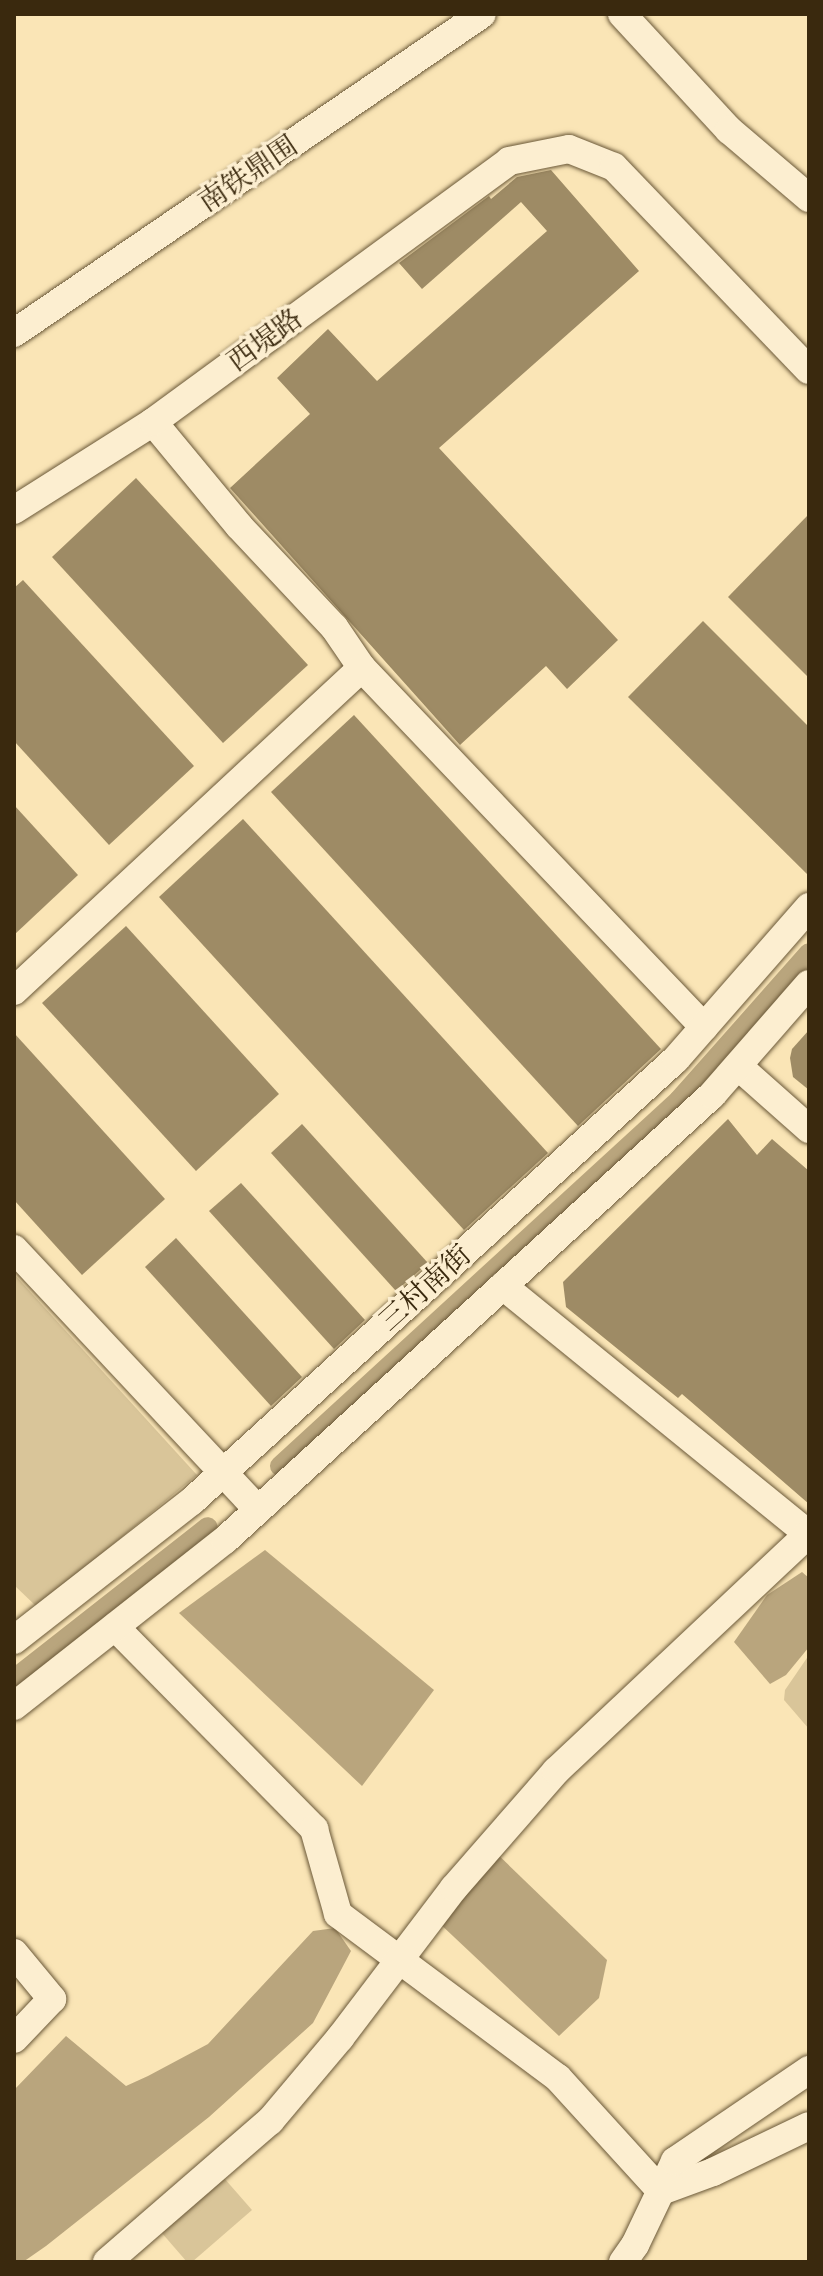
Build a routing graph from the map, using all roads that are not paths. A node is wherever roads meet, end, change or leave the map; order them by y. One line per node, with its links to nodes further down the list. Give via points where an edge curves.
1 (482, 14): 4 (street, 南铁鼎围)
2 (622, 14): 3 (street, via 729,130)
3 (809, 198)
4 (14, 333)
5 (809, 370): 6 (street, 西堤路, via 614,167 569,149 509,161)
6 (153, 422): 7 (street, 西堤路); 8 (street, via 239,526 334,627)
7 (14, 510)
8 (362, 668): 11 (street); 12 (street)
9 (809, 907): 12 (street, 三村南街)
10 (809, 984): 13 (street, 三村南街)
11 (14, 991)
12 (704, 1027): 17 (street, 三村南街, via 676,1059)
13 (738, 1066): 14 (street); 16 (street, 三村南街)
14 (809, 1129)
15 (14, 1249): 17 (street)
16 (503, 1286): 18 (street, 三村南街); 19 (street)
17 (224, 1472): 18 (street); 21 (street, 三村南街)
18 (258, 1510): 20 (street, 三村南街)
19 (808, 1534): 24 (street, via 556,1771)
20 (115, 1627): 22 (street, 三村南街); 24 (street, via 314,1829 338,1914)
21 (14, 1640)
22 (14, 1706)
23 (14, 1953): 25 (street, via 52,1999)
24 (397, 1960): 28 (street, via 558,2078); 29 (street, via 270,2121)
25 (14, 2039)
26 (809, 2070): 28 (street, via 675,2161)
27 (809, 2126): 28 (street)
28 (661, 2191): 30 (street)
29 (107, 2262)
30 (623, 2262)

